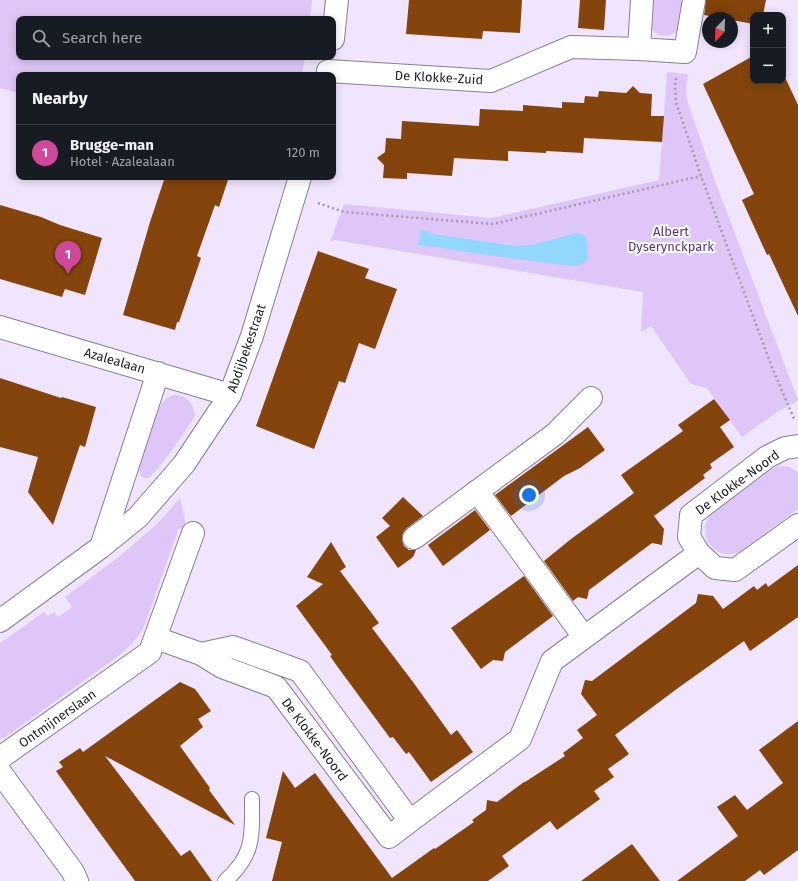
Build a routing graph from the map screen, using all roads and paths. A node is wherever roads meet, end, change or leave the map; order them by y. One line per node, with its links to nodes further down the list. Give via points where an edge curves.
1 (337, 0): 4 (street)
2 (642, 0): 5 (street)
3 (694, 0): 6 (street)
4 (335, 16)
5 (639, 49): 6 (street, De Klokke-Zuid); 7 (street, De Klokke-Zuid, via 571,46 491,80)
6 (685, 52): 8 (path, via 675,86 676,102)
7 (328, 68)
8 (701, 176): 9 (path, via 493,224 344,212); 14 (path, via 773,370)
9 (297, 186): 12 (street, Abdijbekestraat, via 252,336)
10 (0, 326): 11 (street, Azalealaan)
11 (158, 373): 12 (street, Azalealaan); 20 (street)
12 (230, 395): 20 (street, Abdijbekestraat, via 184,464 138,517)
13 (591, 398): 16 (street, via 555,434)
14 (797, 423)
15 (798, 446): 21 (street, De Klokke-Noord, via 785,448 767,457 691,515 689,537)
16 (477, 491): 19 (street); 23 (street)
17 (798, 525): 21 (street, De Klokke-Noord, via 735,570 715,568)
18 (192, 534): 24 (street)
19 (414, 538)
20 (101, 547): 22 (street, Abdijbekestraat)
21 (698, 553): 23 (street, De Klokke-Noord)
22 (0, 621)
23 (584, 637): 24 (street, De Klokke-Noord, via 552,661 520,740 410,821 300,671 233,647 201,654)
24 (156, 638): 25 (street, Ontmijnerslaan, via 150,652)
25 (0, 758)
26 (0, 772): 28 (street)
27 (252, 798): 29 (lane, via 252,834 249,849 242,862)
28 (77, 881)
29 (225, 881)

